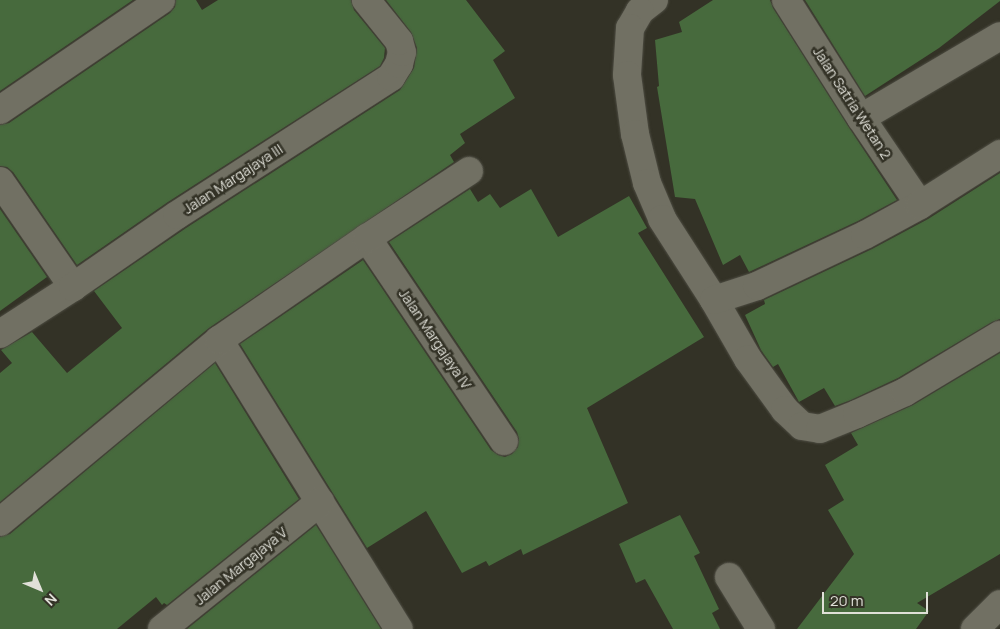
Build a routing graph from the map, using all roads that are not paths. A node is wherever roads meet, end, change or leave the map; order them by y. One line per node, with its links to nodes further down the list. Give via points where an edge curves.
1 (161, 0): 6 (street)
2 (366, 0): 13 (street, Jalan Margajaya III, via 399,41 402,52 391,77 177,215)
3 (654, 0): 14 (street, via 640,12 630,28 627,75 635,134 647,183 662,218)
4 (786, 0): 7 (street, Jalan Satria Wetan 2)
5 (1000, 36): 7 (street)
6 (0, 110)
7 (861, 118): 11 (street, Jalan Satria Wetan 2)
8 (1000, 154): 11 (street)
9 (469, 171): 12 (street)
10 (0, 181): 13 (street)
11 (920, 205): 14 (street, via 757,286)
12 (367, 238): 17 (street); 18 (street, Jalan Margajaya IV)
13 (73, 287): 15 (street, Jalan Margajaya III)
14 (714, 300): 16 (street, via 748,359 785,410 802,426 820,429 905,392)
15 (0, 334)
16 (1000, 335)
17 (219, 340): 19 (street); 20 (street)
18 (504, 441)
19 (320, 502): 23 (street, Jalan Margajaya V); 24 (street)
20 (0, 522)
21 (729, 577): 25 (street)
22 (1000, 604): 26 (street)
23 (162, 629)
24 (399, 629)
25 (761, 629)
26 (975, 629)

